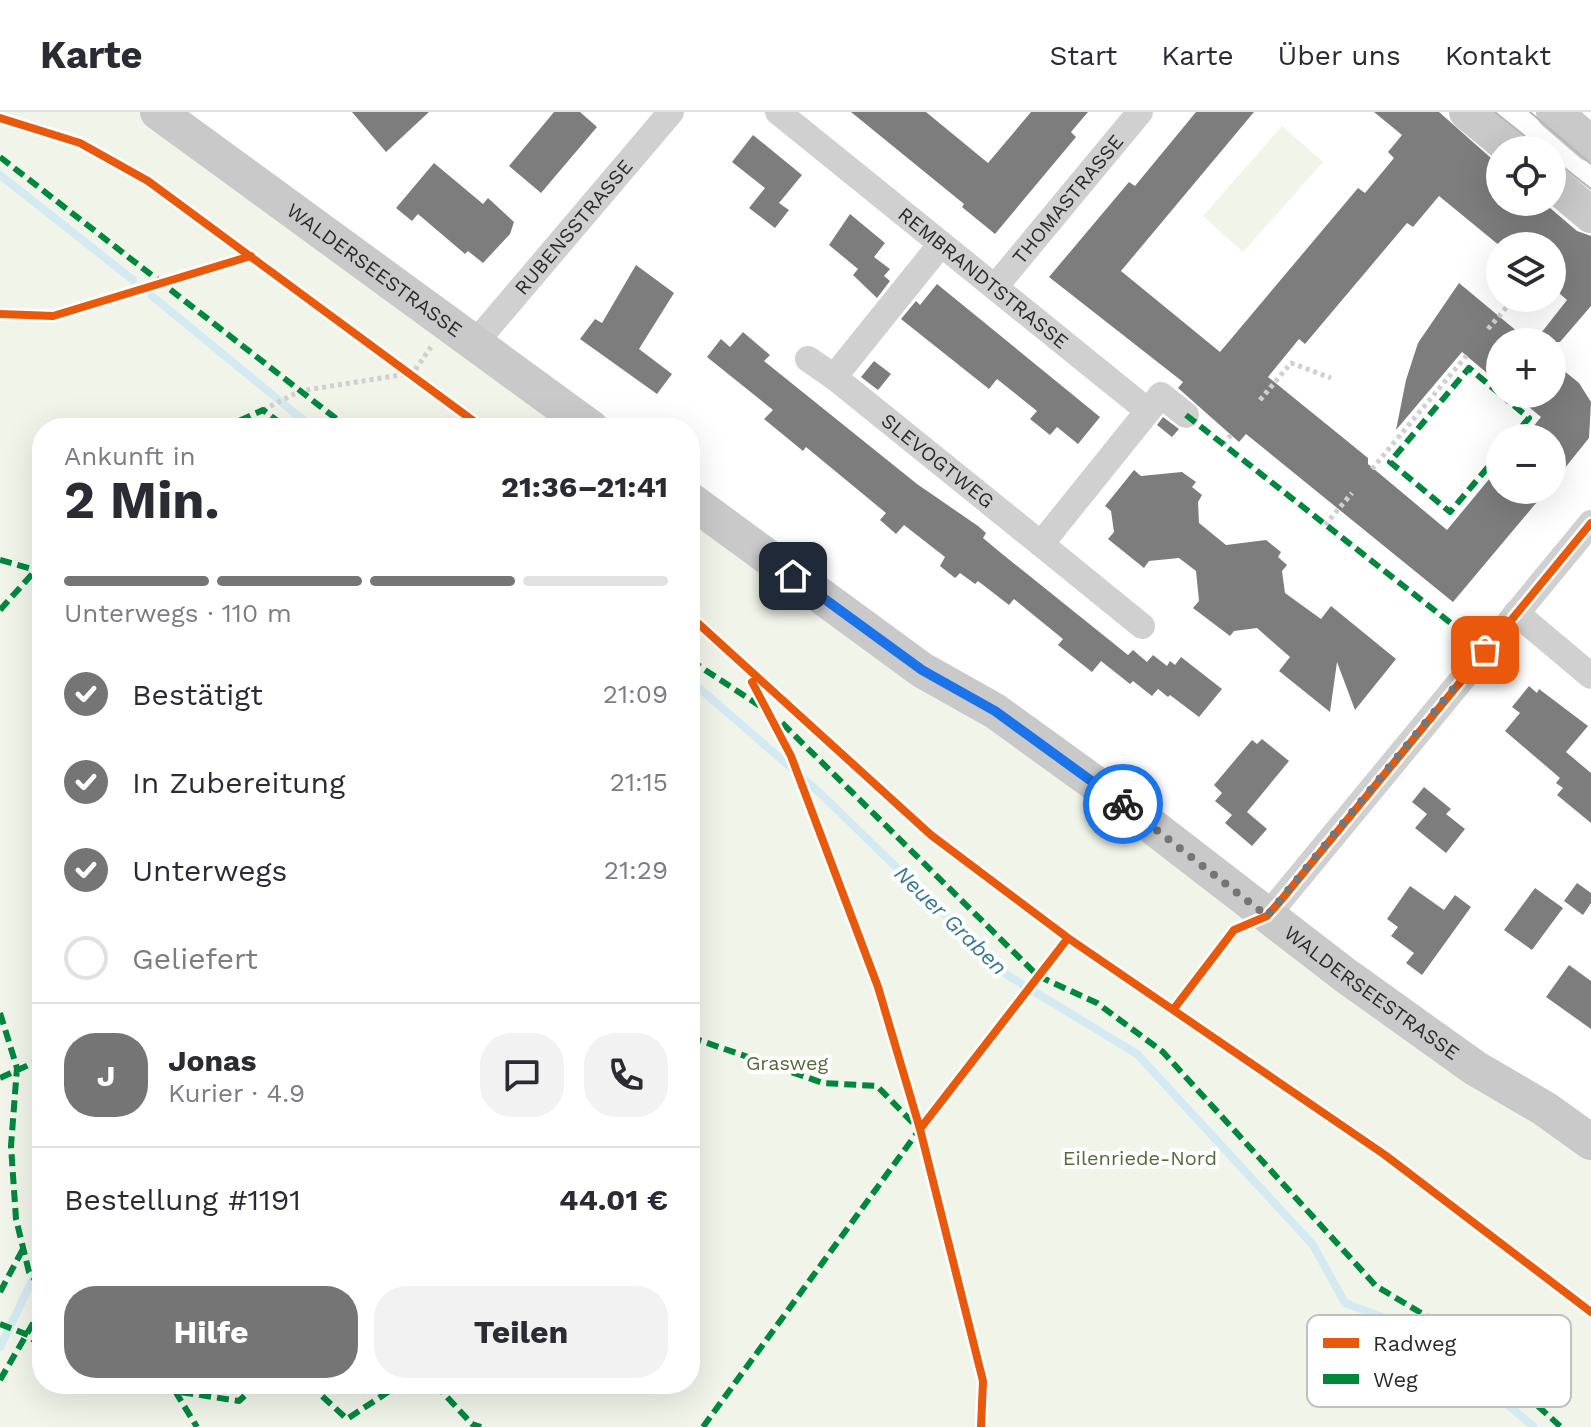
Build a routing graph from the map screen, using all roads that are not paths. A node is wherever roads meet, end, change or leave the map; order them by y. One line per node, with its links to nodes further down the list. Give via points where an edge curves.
1 (158, 112): 13 (street, WALDERSEESTRASSE)
2 (671, 112): 13 (street, RUBENSSTRASSE)
3 (778, 112): 11 (street, REMBRANDTSTRASSE)
4 (1140, 112): 12 (street, THOMASTRASSE)
5 (1467, 112): 7 (street)
6 (1554, 112): 8 (street)
7 (1496, 136)
8 (1591, 144)
9 (1566, 194): 10 (street)
10 (1591, 215)
11 (941, 244): 12 (street, REMBRANDTSTRASSE); 15 (street)
12 (995, 287): 16 (street, REMBRANDTSTRASSE)
13 (461, 333): 18 (street, WALDERSEESTRASSE)
14 (808, 359): 15 (street, SLEVOGTWEG)
15 (834, 377): 21 (street, SLEVOGTWEG)
16 (1148, 411): 17 (street, via 1161,395); 21 (street)
17 (1186, 415)
18 (577, 418)
19 (700, 507): 25 (street, WALDERSEESTRASSE, via 922,670 1019,729)
20 (1591, 523): 22 (street)
21 (1041, 544): 23 (street, SLEVOGTWEG)
22 (1516, 613): 24 (street); 25 (street)
23 (1142, 626)
24 (1591, 676)
25 (1267, 916): 26 (street, WALDERSEESTRASSE, via 1475,1068)
26 (1591, 1142)

